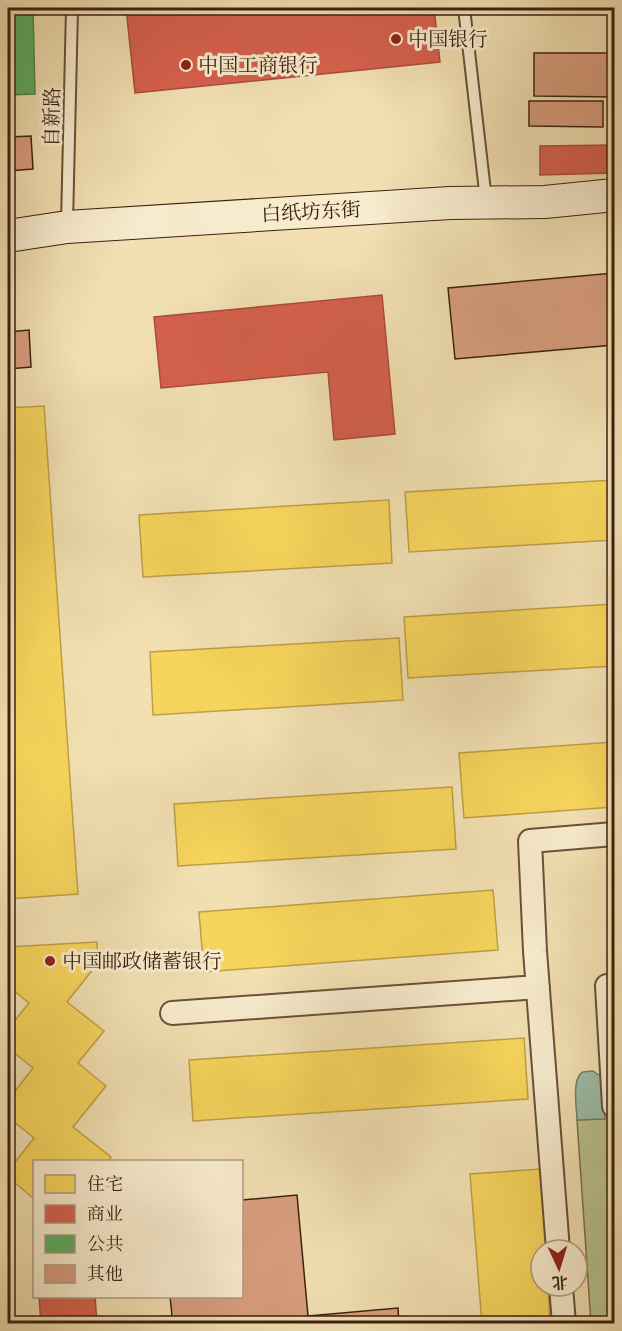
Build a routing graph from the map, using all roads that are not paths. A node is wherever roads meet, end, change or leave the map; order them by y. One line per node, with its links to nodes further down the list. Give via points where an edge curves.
1 (72, 8): 5 (lane, 自新路)
2 (464, 8): 4 (lane)
3 (615, 195): 4 (street, 白纸坊东街)
4 (487, 203): 5 (street, 白纸坊东街)
5 (67, 227): 6 (street, 白纸坊东街)
6 (8, 236)
7 (615, 834): 9 (street, via 530,842)
8 (615, 986): 11 (street, via 607,986)
9 (538, 987): 10 (street); 12 (street)
10 (172, 1013)
11 (615, 1107)
12 (557, 1238)
13 (562, 1298): 14 (street)
14 (564, 1323)

